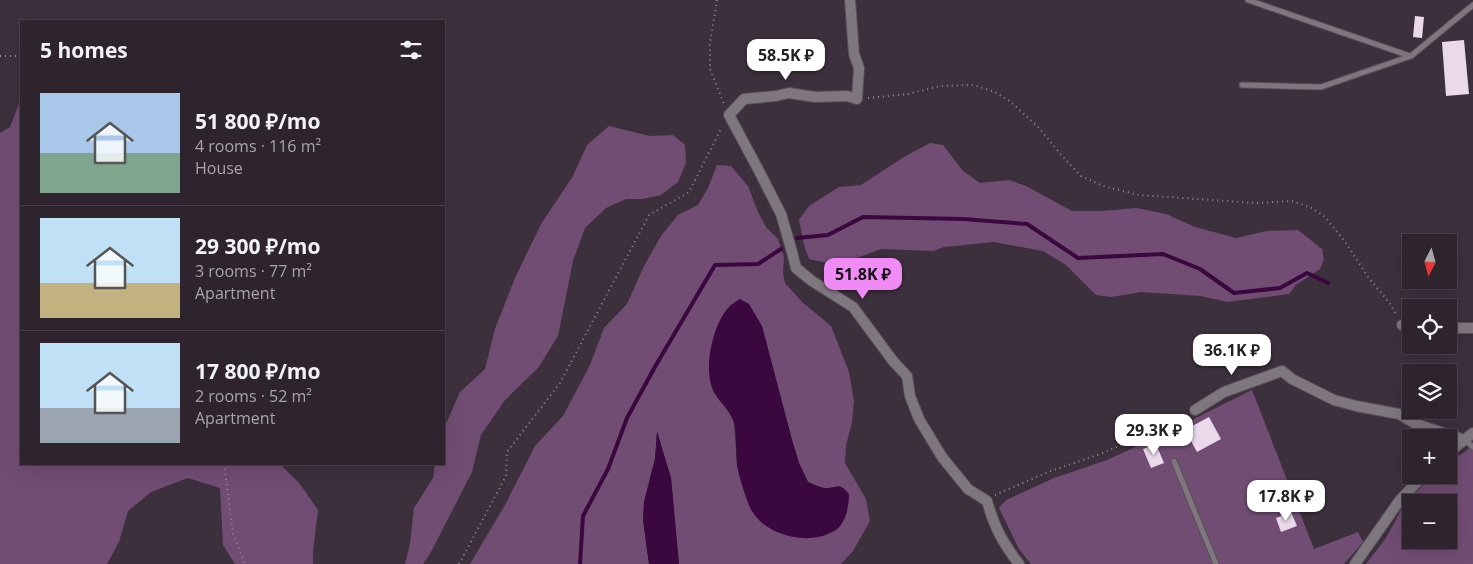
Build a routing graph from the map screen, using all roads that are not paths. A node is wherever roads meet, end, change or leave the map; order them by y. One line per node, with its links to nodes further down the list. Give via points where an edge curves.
1 (850, 0): 15 (street, via 854,54 859,68 857,99 789,93 744,98 729,115 780,214 796,268 853,308 907,376 919,419 942,457 968,489 987,501 1002,540)
2 (1248, 0): 4 (lane)
3 (1473, 5): 4 (lane)
4 (1411, 56): 5 (lane, via 1321,86)
5 (1242, 84)
6 (1457, 328): 7 (street)
7 (1473, 328)
8 (1195, 410): 10 (street, via 1224,392 1282,371 1334,400 1398,414 1416,424)
9 (1473, 433): 10 (street)
10 (1464, 440): 11 (street); 12 (lane)
11 (1457, 446)
12 (1473, 446)
13 (1174, 461): 16 (lane)
14 (1415, 484): 17 (street, via 1400,500)
15 (1019, 564)
16 (1216, 564)
17 (1355, 564)

